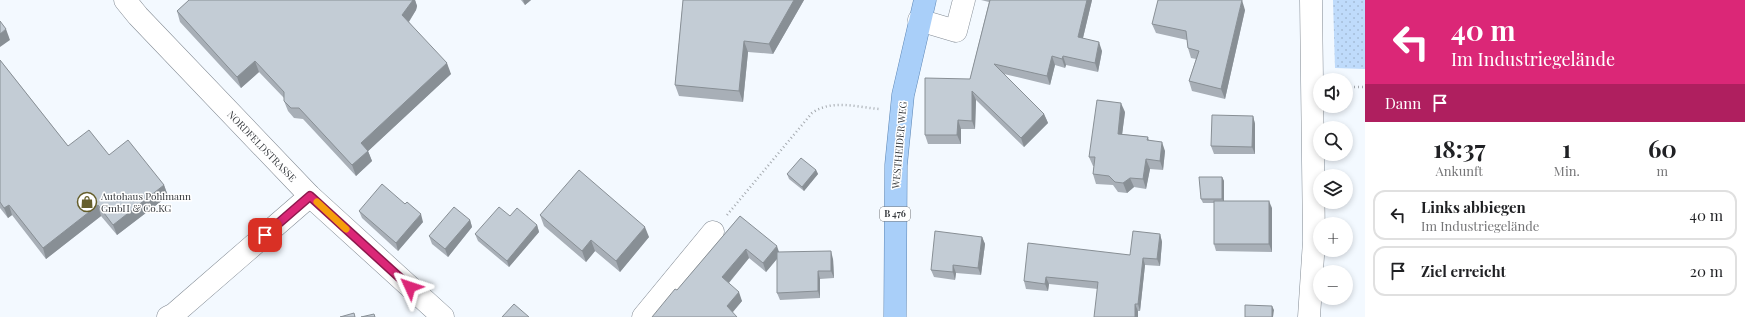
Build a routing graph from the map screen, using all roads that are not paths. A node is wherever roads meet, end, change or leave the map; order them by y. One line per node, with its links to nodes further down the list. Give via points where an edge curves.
1 (125, 0): 5 (street, NORDFELDSTRASSE)
2 (964, 0): 4 (street, via 956,31)
3 (1311, 0): 11 (street, via 1314,241)
4 (922, 10): 10 (main road, WESTHEIDER WEG / B 476, via 903,95 896,165)
5 (310, 196): 7 (street); 8 (street, NORDFELDSTRASSE)
6 (713, 232): 9 (street)
7 (168, 317)
8 (443, 317)
9 (642, 317)
10 (895, 317)
11 (1309, 317)

